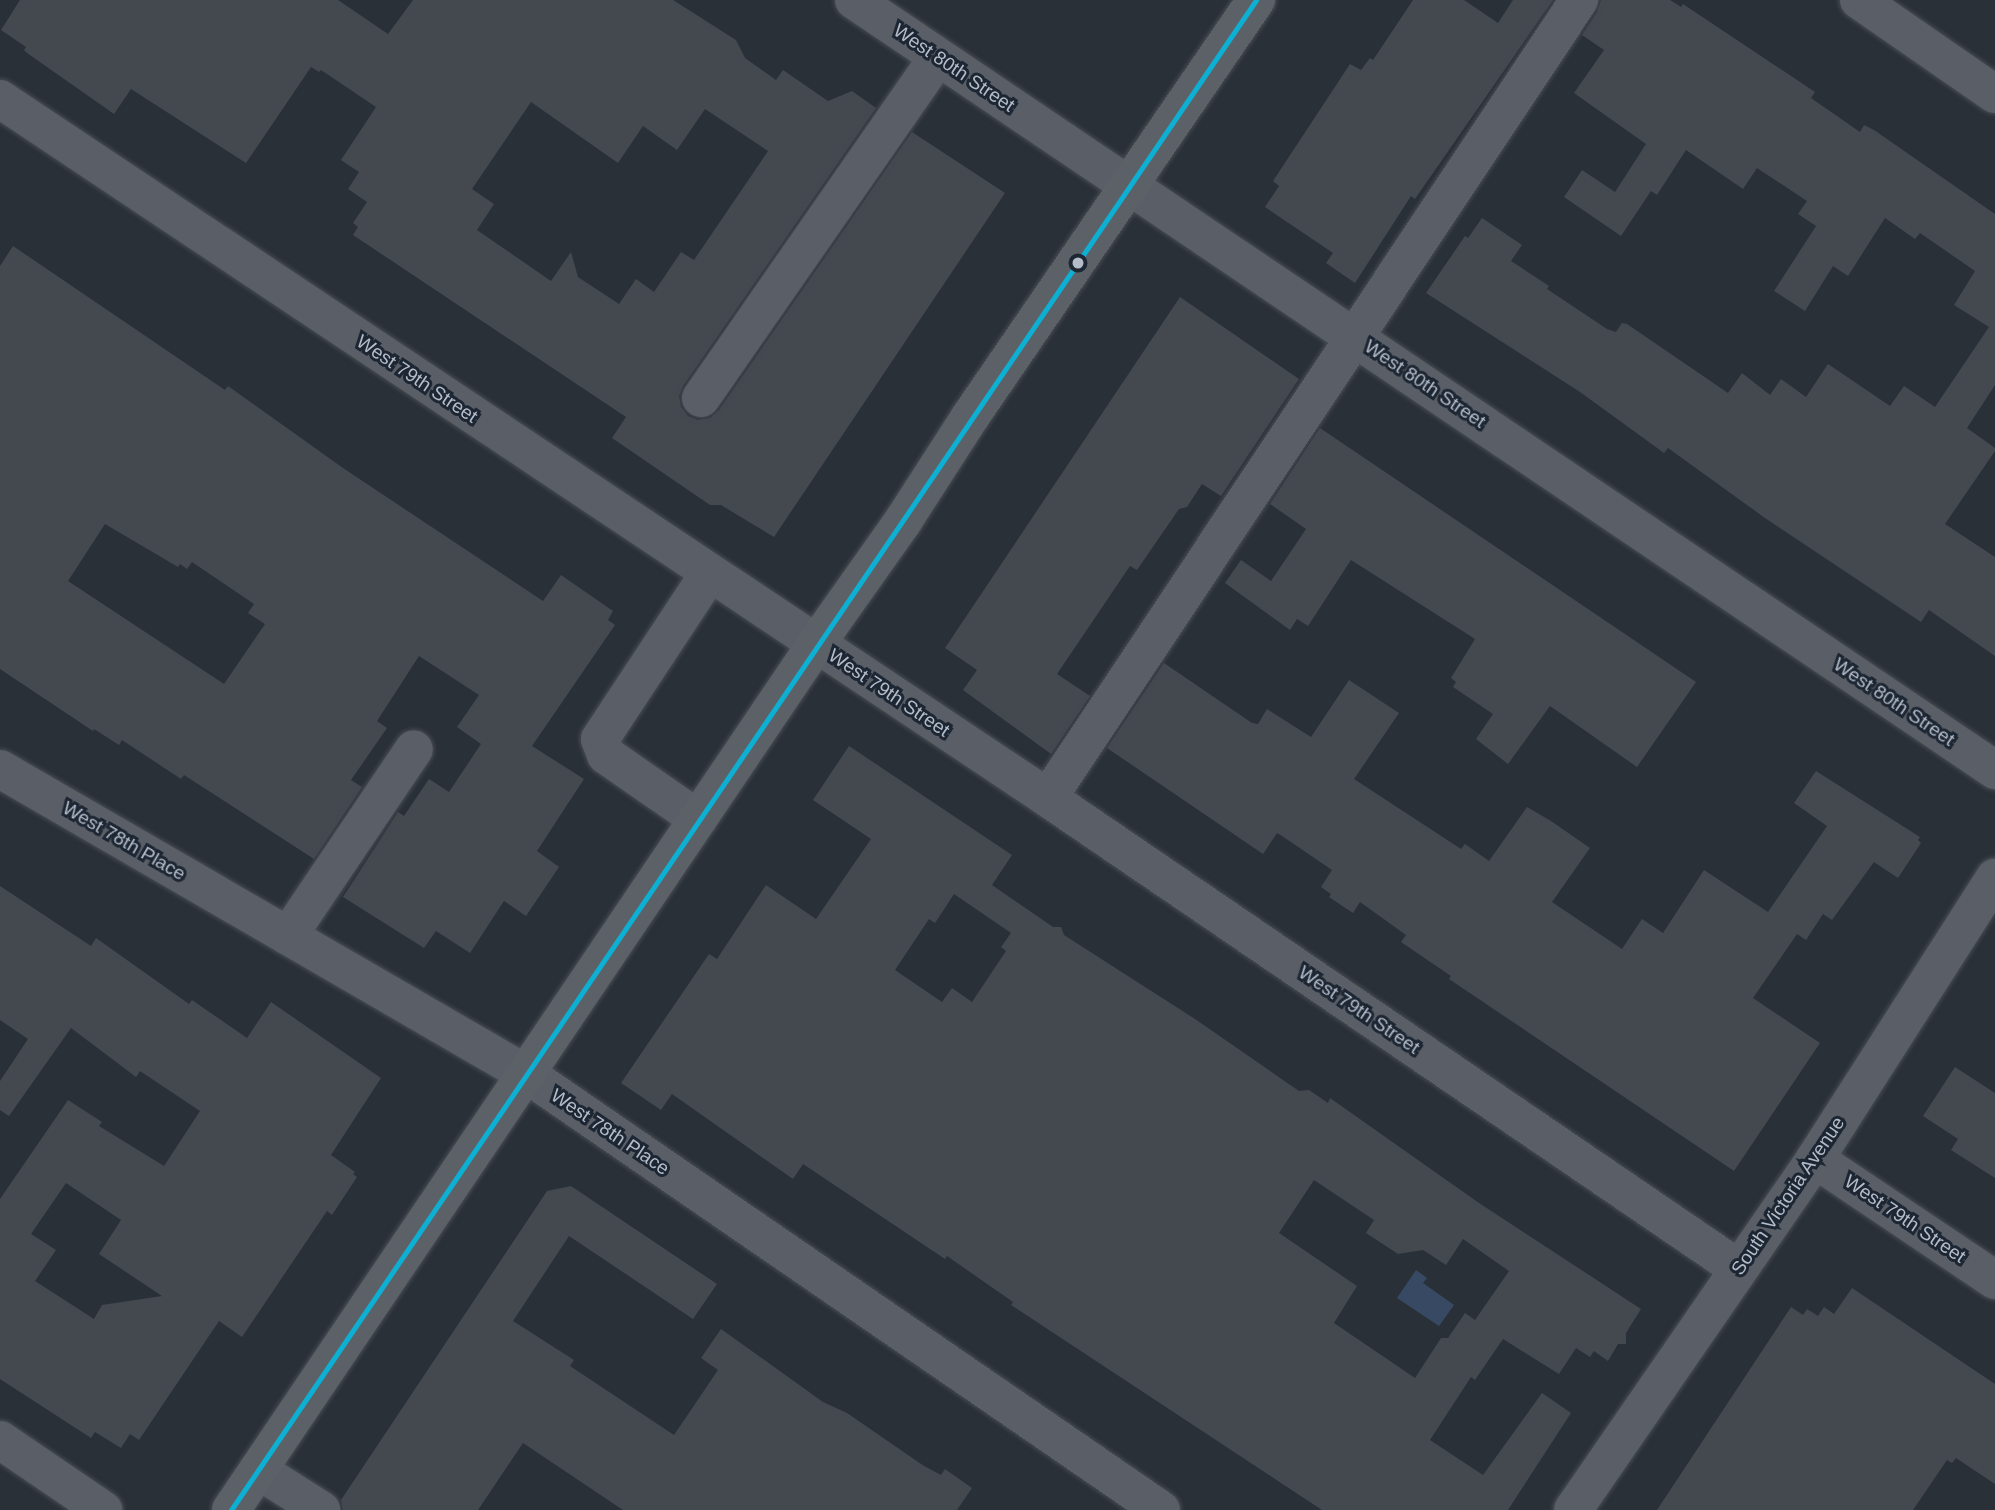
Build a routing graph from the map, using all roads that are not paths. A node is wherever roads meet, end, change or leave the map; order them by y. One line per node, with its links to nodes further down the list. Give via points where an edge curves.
1 (855, 0): 5 (street, West 80th Street)
2 (1256, 0): 8 (main road)
3 (1579, 0): 9 (street)
4 (1859, 0): 6 (street)
5 (938, 57): 8 (street, West 80th Street); 10 (street)
6 (1995, 94)
7 (0, 99): 11 (street, West 79th Street)
8 (1129, 186): 9 (street, West 80th Street); 12 (main road)
9 (1354, 336): 15 (street, West 80th Street); 16 (street)
10 (701, 398)
11 (709, 574): 12 (street, West 79th Street); 17 (street, via 600,739 606,755)
12 (816, 644): 16 (street, West 79th Street); 17 (main road)
13 (414, 749): 19 (street)
14 (0, 769): 19 (street, West 78th Place)
15 (1995, 770)
16 (1048, 798): 22 (street, West 79th Street)
17 (698, 819): 20 (main road)
18 (1995, 878): 21 (street, South Victoria Avenue)
19 (288, 936): 20 (street, West 78th Place)
20 (528, 1075): 25 (main road); 29 (street, West 78th Place)
21 (1815, 1158): 22 (street, South Victoria Avenue); 23 (street, West 79th Street)
22 (1739, 1269): 30 (street, South Victoria Avenue)
23 (1995, 1280)
24 (0, 1440): 26 (street)
25 (258, 1470): 27 (main road); 28 (street)
26 (103, 1510)
27 (231, 1510)
28 (321, 1510)
29 (1161, 1510)
30 (1573, 1510)

